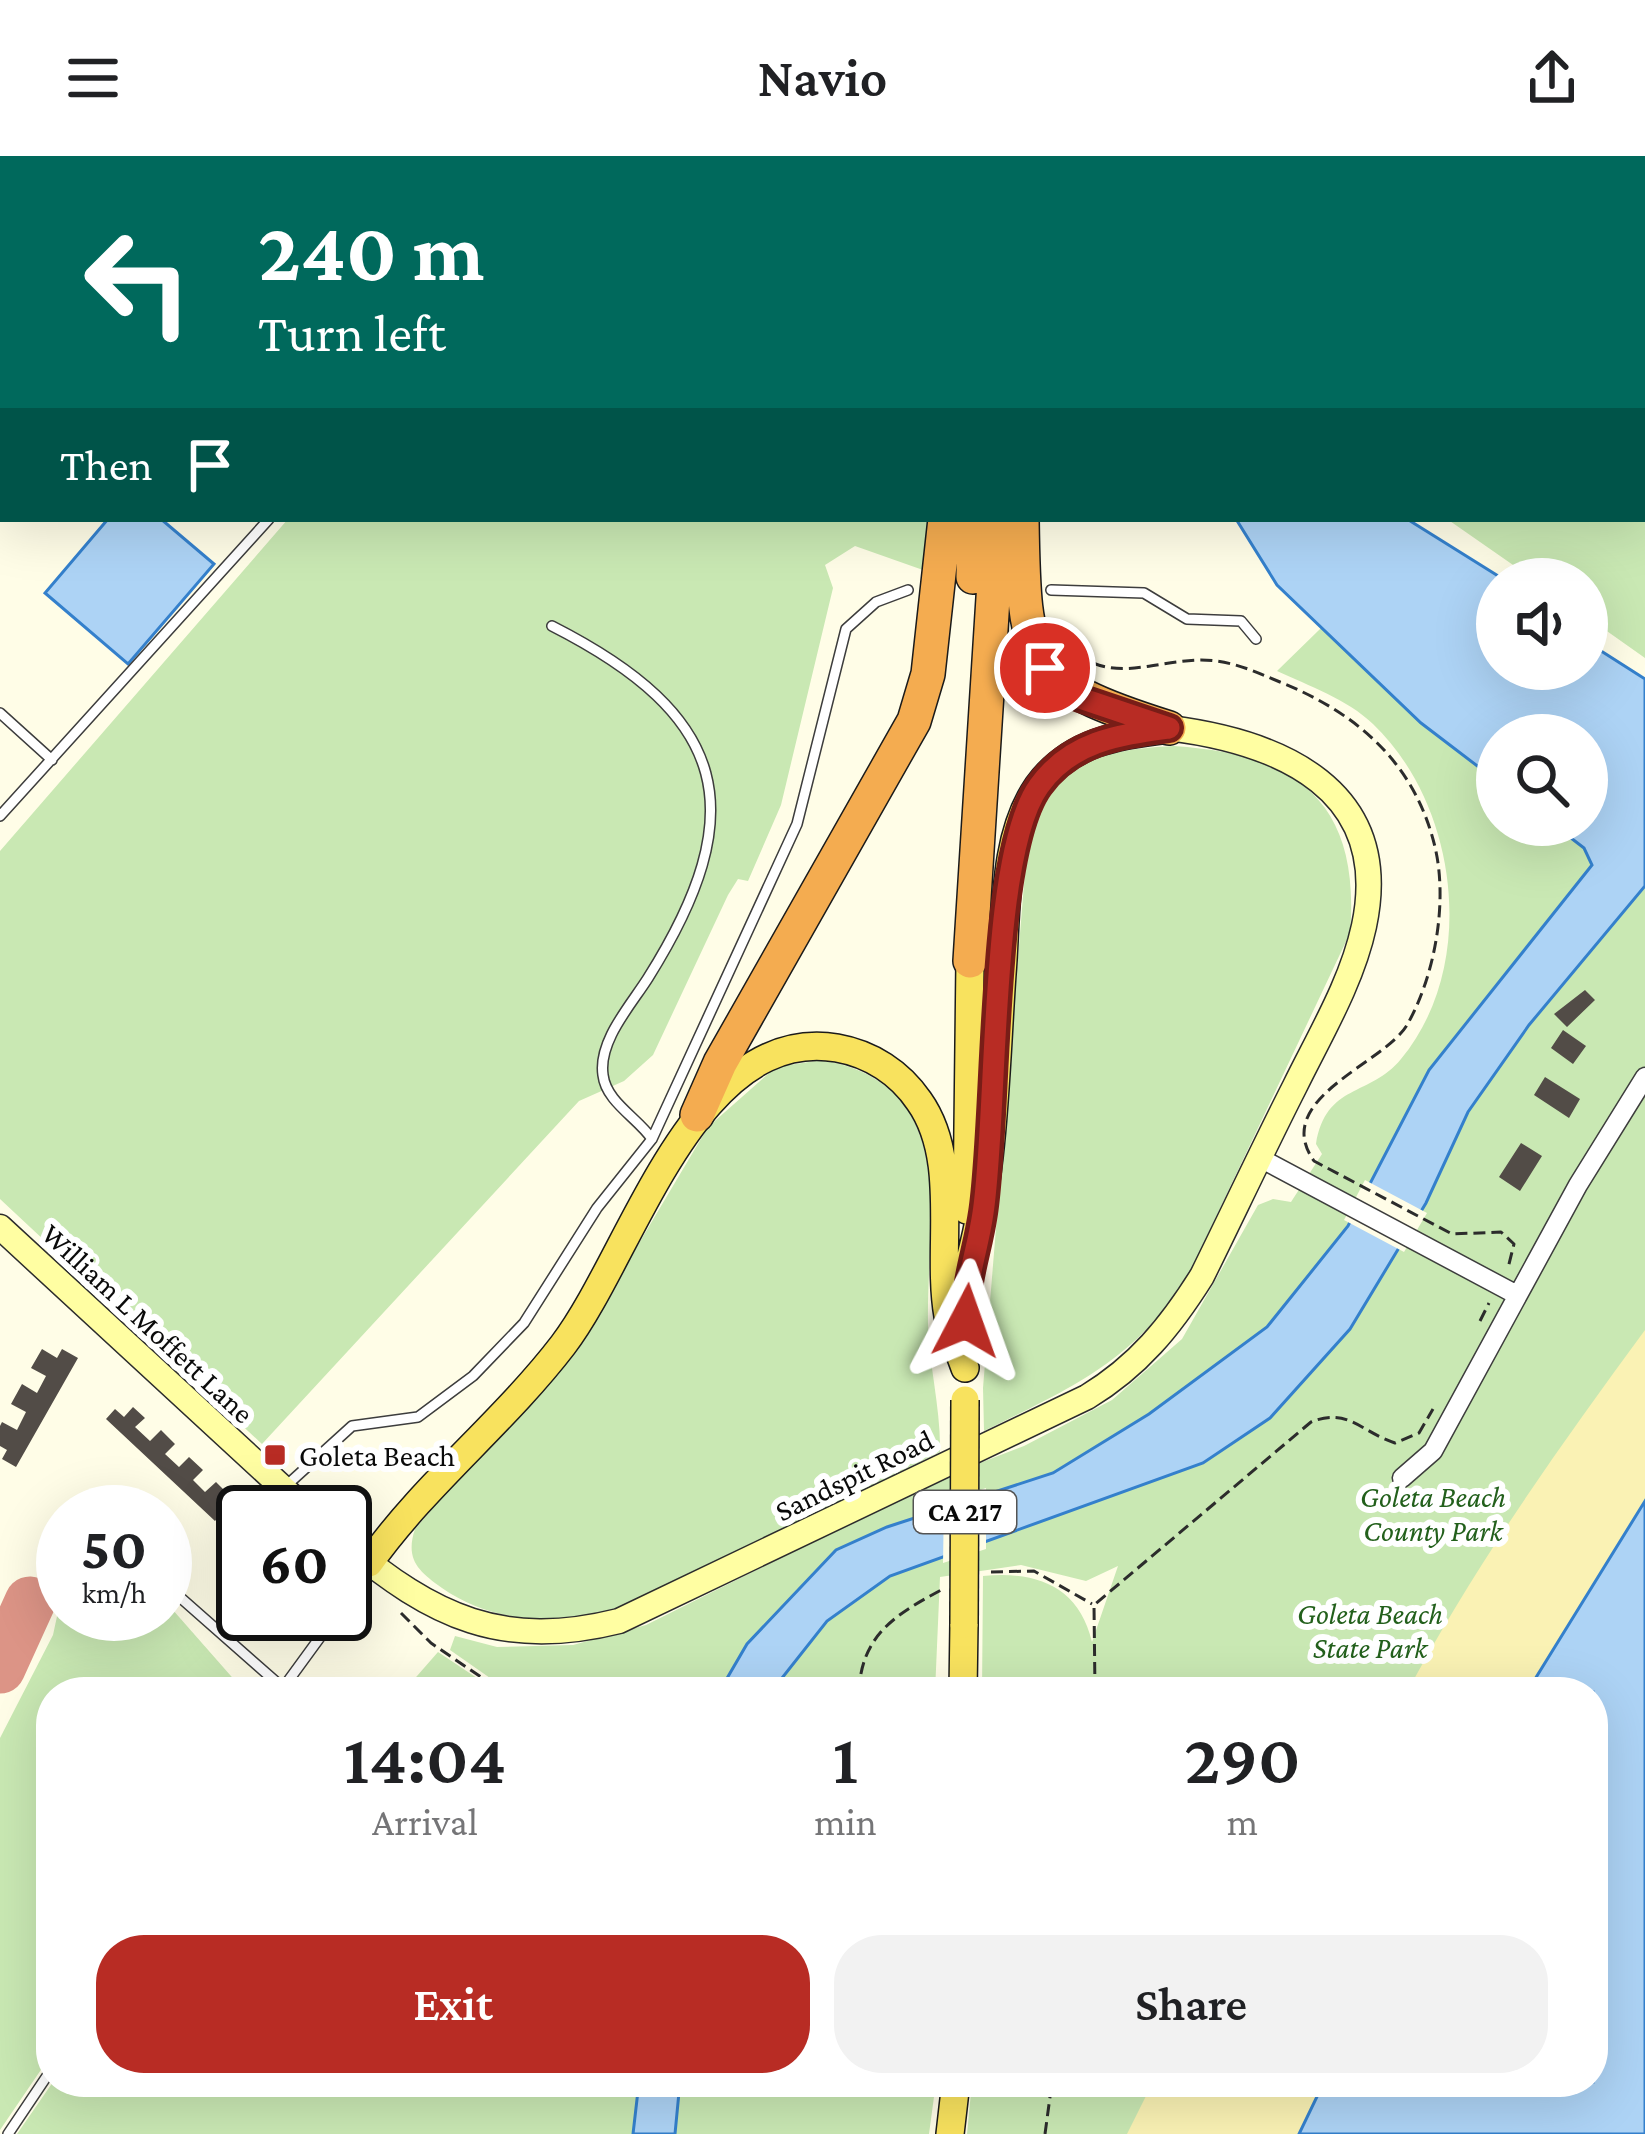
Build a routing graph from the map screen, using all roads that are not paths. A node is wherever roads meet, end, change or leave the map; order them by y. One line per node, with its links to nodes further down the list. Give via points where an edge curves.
1 (266, 522): 12 (lane)
2 (945, 522): 16 (highway, via 928,674 914,721)
3 (974, 522): 14 (highway, CA 217)
4 (998, 522): 14 (highway, CA 217)
5 (1022, 522): 11 (highway, via 1025,616 1045,668 1080,698)
6 (908, 590): 17 (lane, via 866,608 846,629 797,824)
7 (1051, 590): 9 (lane, via 1144,593 1187,619 1241,621)
8 (553, 626): 17 (lane, via 615,661 676,710 706,788 710,829 698,884 614,1031 602,1067 608,1090)
9 (1256, 639)
10 (0, 713): 12 (lane)
11 (1169, 728): 18 (street, Sandspit Road, via 1234,737 1301,765 1338,801 1364,859 1367,905 1354,960); 20 (main road, via 1070,755 1038,786 1019,824 983,1216)
12 (52, 760): 13 (lane)
13 (0, 816)
14 (970, 962): 20 (main road, CA 217)
15 (1645, 1077): 21 (street)
16 (697, 1115): 22 (main road, via 741,1072 786,1050 843,1049 899,1078 936,1136 948,1317); 26 (main road, via 572,1332)
17 (652, 1139): 25 (lane, via 596,1208 524,1323 473,1376 418,1417 352,1426)
18 (1260, 1158): 21 (street); 27 (street, Sandspit Road, via 1177,1316 1118,1378 620,1622 505,1631 442,1611)
19 (0, 1226): 24 (street, William L Moffett Lane)
20 (966, 1274): 22 (main road, CA 217)
21 (1516, 1295): 23 (street, via 1433,1451)
22 (965, 1368): 32 (main road, CA 217, bridge)
23 (1402, 1478)
24 (278, 1485)
25 (288, 1485)
26 (372, 1560)
27 (372, 1565)
28 (192, 1608): 30 (lane)
29 (317, 1641): 31 (lane)
30 (268, 1677)
31 (291, 1677)
32 (963, 1677)
33 (36, 2092): 35 (lane)
34 (954, 2097): 36 (main road)
35 (8, 2134)
36 (950, 2134)

